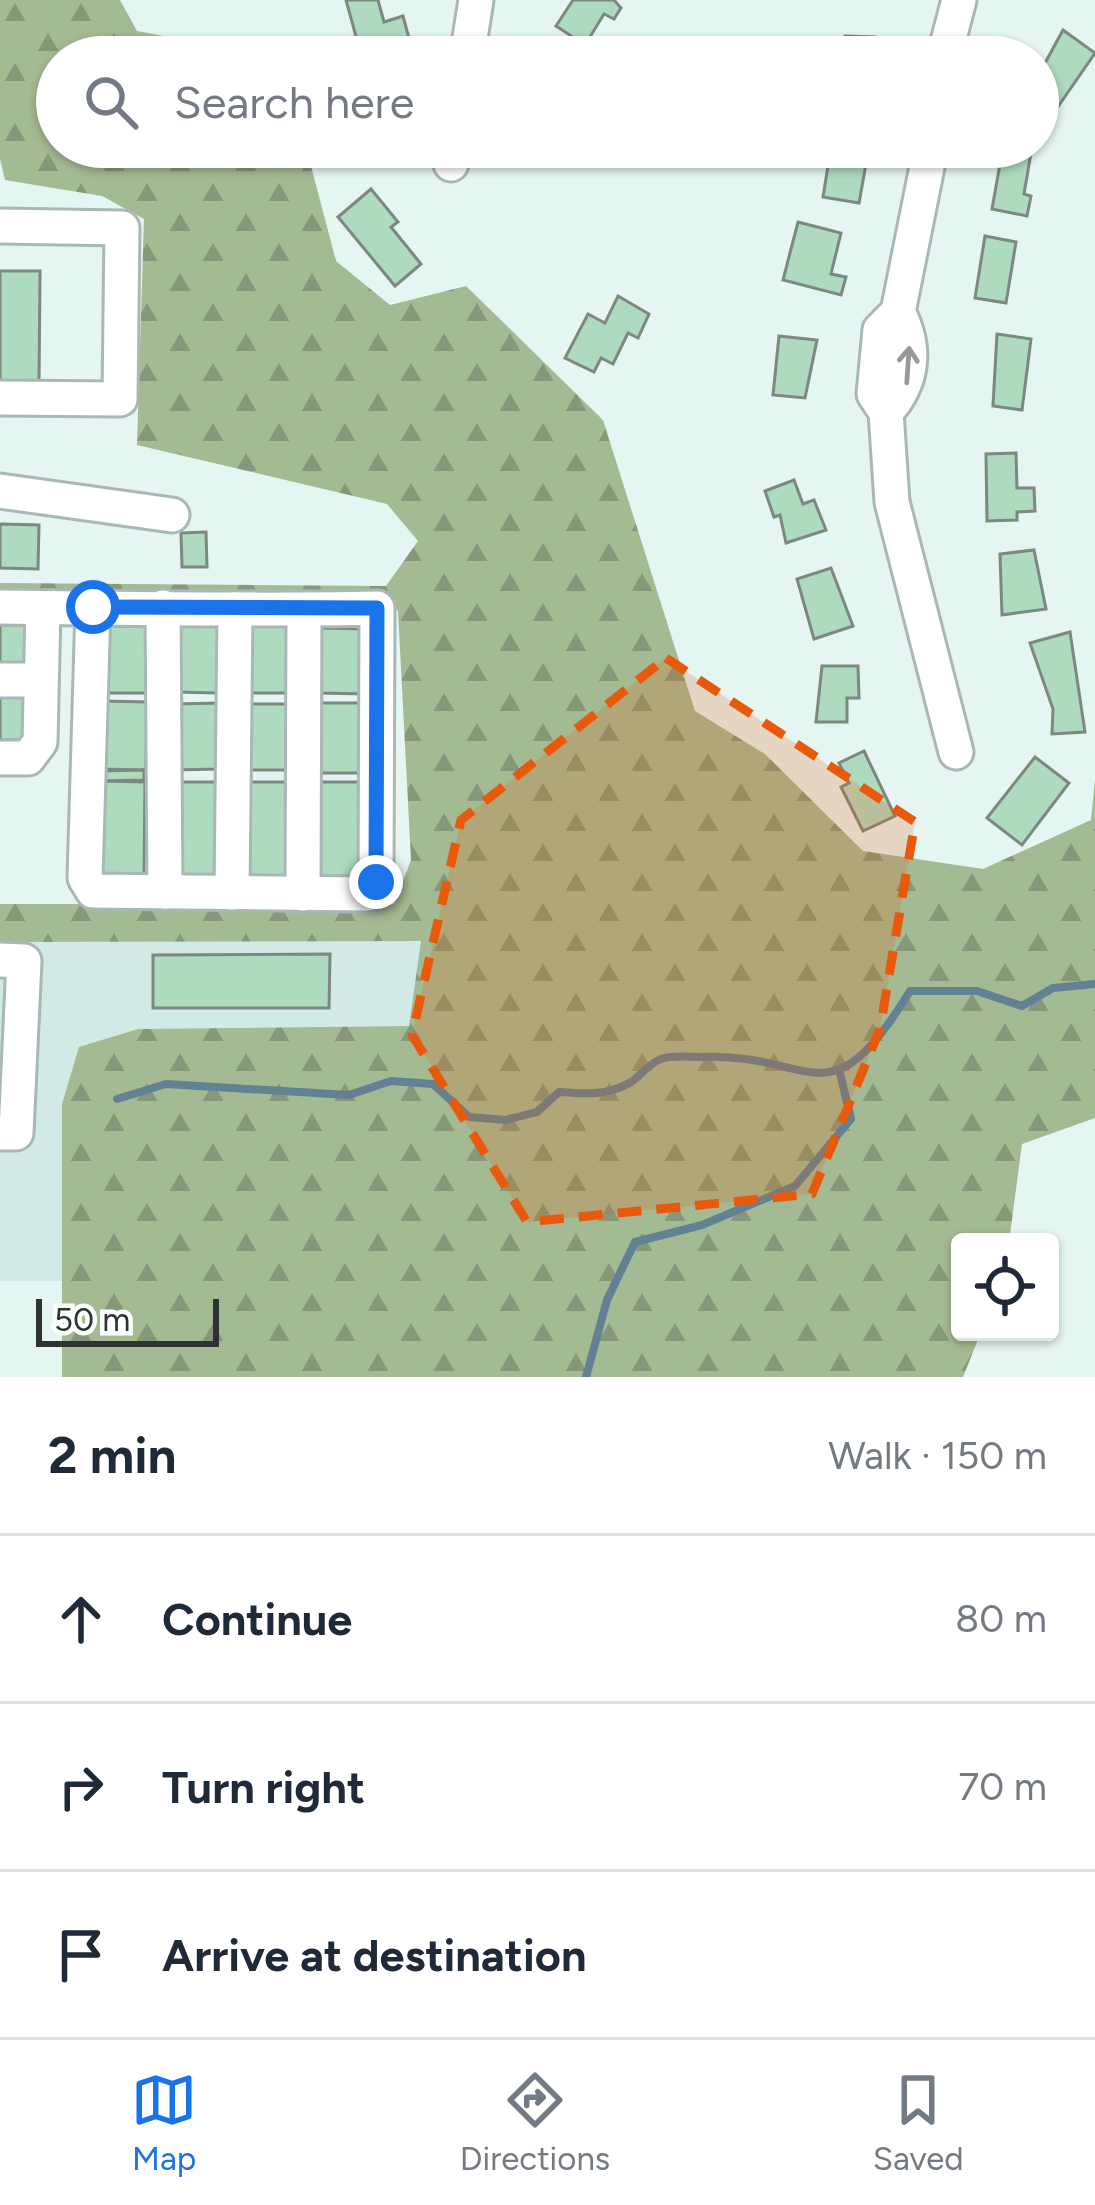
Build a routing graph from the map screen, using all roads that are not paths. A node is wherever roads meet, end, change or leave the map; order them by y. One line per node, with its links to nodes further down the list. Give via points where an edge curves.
1 (476, 0): 3 (street)
2 (959, 0): 4 (street)
3 (470, 36)
4 (950, 36)
5 (928, 168): 18 (street, via 898,312 880,330 874,394 886,412 892,502)
6 (0, 226): 7 (street, via 122,228 120,399)
7 (0, 398)
8 (0, 491): 9 (street)
9 (172, 515)
10 (0, 607): 13 (street)
11 (93, 607): 12 (street); 13 (street); 20 (street, via 85,878 93,891)
12 (163, 607): 14 (street); 20 (street)
13 (43, 608): 17 (street)
14 (236, 609): 15 (street); 21 (street)
15 (304, 610): 22 (street); 22 (street, via 377,608 376,882 367,894)
16 (0, 680): 17 (street)
17 (41, 680): 19 (street, via 40,742 28,758)
18 (956, 752)
19 (0, 758)
20 (165, 892): 21 (street)
21 (232, 893): 22 (street)
22 (303, 894)
23 (0, 960): 24 (street, via 24,961 16,1133)
24 (0, 1133)

